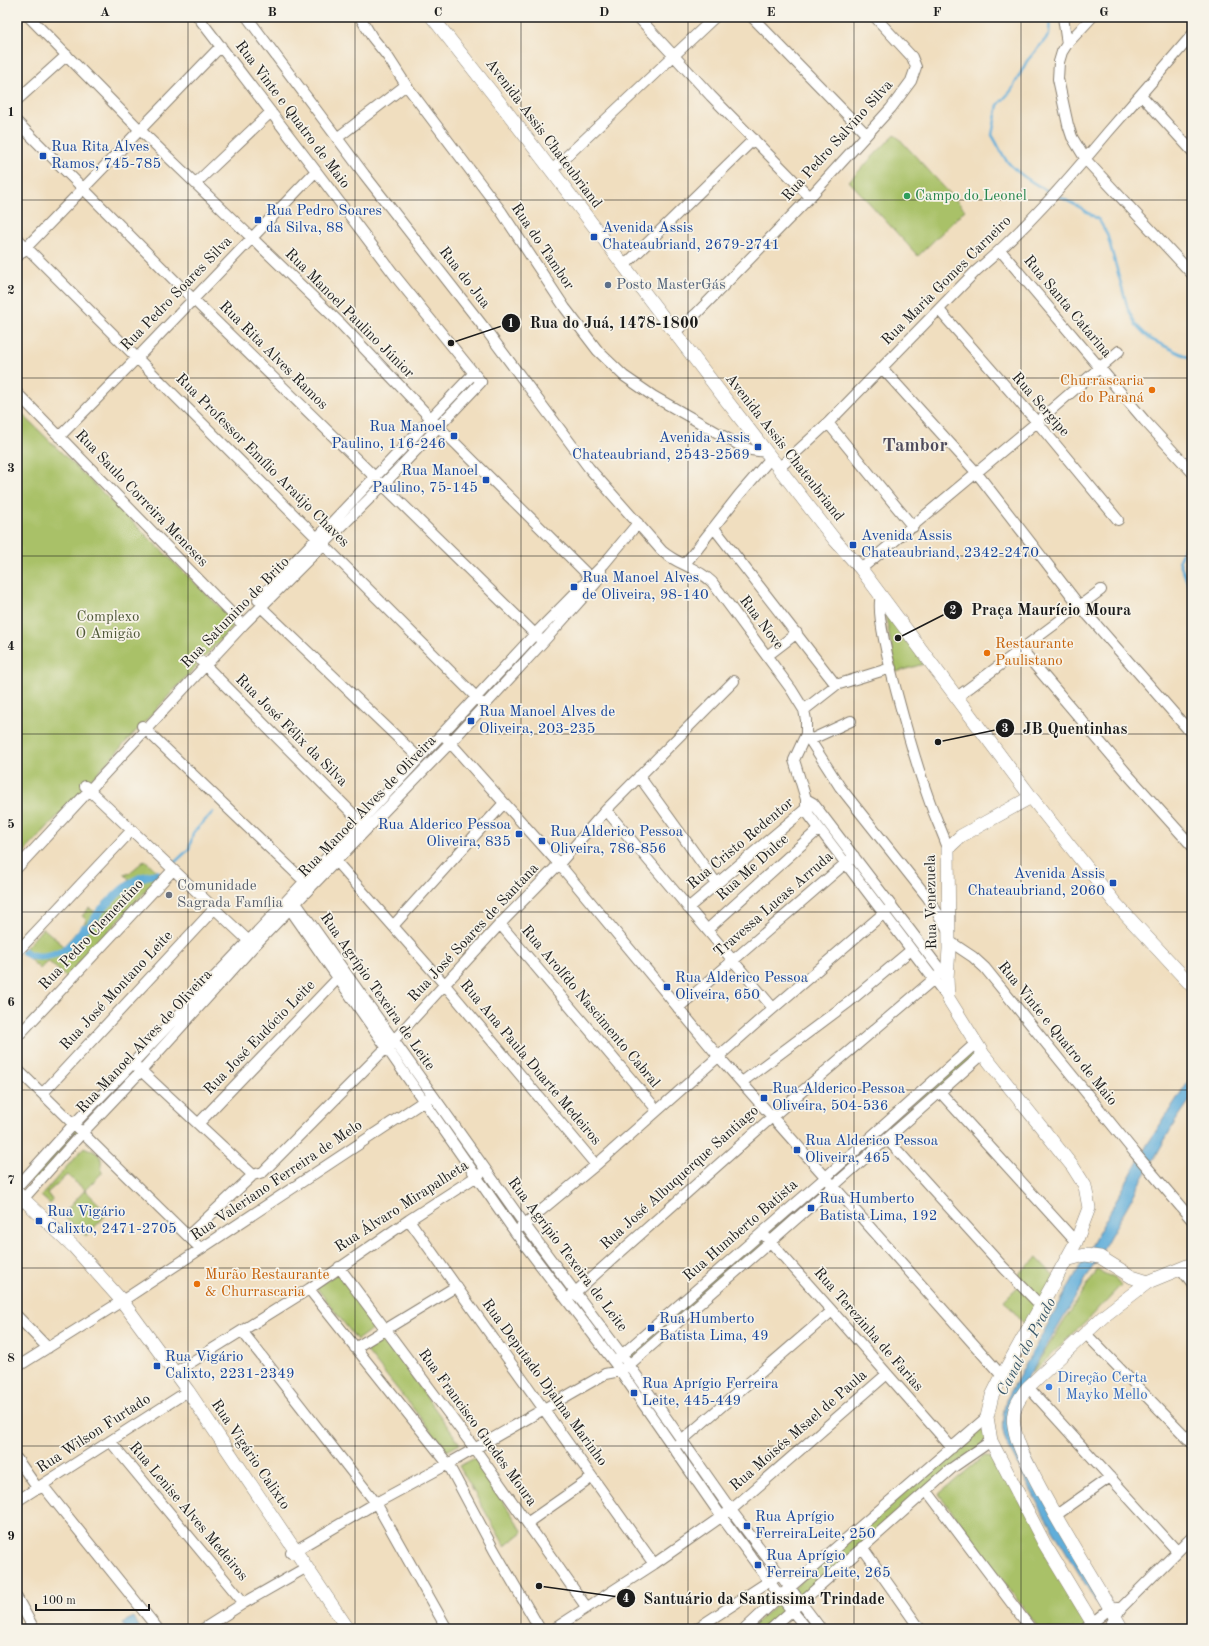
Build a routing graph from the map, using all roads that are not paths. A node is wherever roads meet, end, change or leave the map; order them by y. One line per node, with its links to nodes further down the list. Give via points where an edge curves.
1 (29, 17): 15 (street, Rua Manoel Paulino Júnior)
2 (198, 17): 14 (street, Rua Vinte e Quatro de Maio)
3 (247, 17): 24 (street, Rua do Jua)
4 (360, 17): 17 (street, Rua do Tambor)
5 (638, 17): 16 (street)
6 (715, 17): 16 (street)
7 (752, 17): 23 (street)
8 (875, 17): 23 (street, Rua Pedro Salvino Silva, via 912,57 916,67 911,81 891,108)
9 (1063, 17): 13 (street)
10 (1092, 17): 13 (street)
11 (437, 19): 29 (main road, Avenida Assis Chateubriand)
12 (1192, 35): 18 (street, Rua Maria Gomes Carneiro)
13 (1067, 44): 27 (street, via 1059,62 1058,80 1072,137)
14 (221, 46): 20 (street, Rua Vinte e Quatro de Maio); 22 (street)
15 (67, 55): 19 (street); 22 (street, Rua Manoel Paulino Júnior)
16 (674, 56): 25 (street); 29 (street)
17 (406, 85): 24 (street); 55 (street, Rua do Tambor, via 501,211 581,331 610,363 647,392 676,410 739,445)
18 (1141, 95): 26 (street); 27 (street, Rua Maria Gomes Carneiro)
19 (17, 100)
20 (271, 112): 28 (street, Rua Vinte e Quatro de Maio); 30 (street)
21 (17, 122): 31 (street, Rua Rita Alves Ramos)
22 (139, 130): 30 (street, Rua Manoel Paulino Júnior); 31 (street)
23 (866, 134): 32 (street, Rua Pedro Salvino Silva)
24 (337, 138): 62 (street, Rua do Jua, via 589,468)
25 (754, 139): 32 (street); 38 (street)
26 (1192, 151)
27 (1086, 160): 36 (street, Rua Maria Gomes Carneiro); 39 (street)
28 (316, 171): 34 (street, Rua Pedro Soares Silva); 47 (street, Rua Vinte e Quatro de Maio, via 396,277)
29 (551, 171): 38 (main road, Avenida Assis Chateubriand)
30 (196, 183): 34 (street, Rua Manoel Paulino Júnior)
31 (84, 188): 35 (street); 40 (street, Rua Rita Alves Ramos)
32 (810, 197): 42 (street, Rua Pedro Salvino Silva)
33 (17, 238): 35 (street, Rua Professor Emílio Araújo Chaves)
34 (251, 238): 40 (street, Rua Pedro Soares Silva); 50 (street, Rua Manoel Paulino Júnior, via 340,324)
35 (26, 247): 37 (street); 44 (street, Rua Professor Emílio Araújo Chaves)
36 (1000, 250): 41 (street, Rua Maria Gomes Carneiro); 45 (street, Rua Santa Catarina)
37 (17, 257)
38 (624, 266): 42 (main road, Avenida Assis Chateubriand)
39 (1190, 268)
40 (193, 299): 44 (street, Rua Pedro Soares Silva); 59 (street, Rua Rita Alves Ramos)
41 (939, 310): 46 (street, Rua Maria Gomes Carneiro); 51 (street, Rua Sergipe)
42 (674, 334): 55 (main road, Avenida Assis Chateubriand)
43 (1119, 351): 45 (street)
44 (137, 358): 54 (street, Rua Pedro Soares Silva); 65 (street, Rua Professor Emílio Araújo Chaves)
45 (1099, 367): 51 (street); 58 (street, Rua Santa Catarina)
46 (882, 368): 52 (street, Rua Maria Gomes Carneiro); 57 (street)
47 (474, 373): 48 (street, Rua Vinte e Quatro de Maio); 50 (street, Rua Satumino de Brito)
48 (481, 382): 53 (street, Rua Satumino de Brito)
49 (17, 393): 54 (street, Rua Saulo Correira Meneses)
50 (431, 418): 53 (street, Rua Manoel Paulino Júnior); 59 (street, Rua Satumino de Brito)
51 (1037, 422): 57 (street); 61 (street, Rua Sergipe)
52 (828, 423): 56 (street, Rua Maria Gomes Carneiro); 63 (street)
53 (438, 426): 60 (street, Rua Satumino de Brito); 68 (street, Rua Manoel Paulino Júnior)
54 (59, 437): 73 (street, Rua Saulo Correira Meneses)
55 (769, 455): 56 (main road, Avenida Assis Chateubriand); 64 (street)
56 (779, 468): 67 (main road, Avenida Assis Chateubriand, via 834,539)
57 (976, 472): 63 (street); 71 (street)
58 (1192, 472)
59 (374, 477): 60 (street, Rua Rita Alves Ramos); 65 (street, Rua Satumino de Brito)
60 (383, 485): 65 (street, Rua Satumino de Brito); 75 (street, Rua Rita Alves Ramos)
61 (1118, 520)
62 (638, 523): 66 (street, Rua do Jua, via 666,554); 68 (street, Rua Manoel Alves de Oliveira)
63 (913, 527): 67 (street)
64 (714, 528): 66 (street); 74 (street)
65 (321, 541): 72 (street, Rua Satumino de Brito); 73 (street, Rua Satumino de Brito); 83 (street, Rua Professor Emílio Araújo Chaves)
66 (685, 564): 78 (street, Rua Nove, via 712,582)
67 (861, 569): 70 (main road, Avenida Assis Chateubriand)
68 (593, 580): 75 (street, Rua Manoel Alves de Oliveira); 76 (street, Rua Manoel Alves de Oliveira)
69 (1101, 590): 71 (street)
70 (881, 597): 80 (street, Rua Venezuela, via 879,610); 84 (main road, Avenida Assis Chateubriand)
71 (1079, 605): 77 (street); 90 (street)
72 (261, 607): 73 (street, Rua Satumino de Brito); 93 (street)
73 (241, 623): 79 (street, Rua Satumino de Brito)
74 (797, 633): 78 (street); 82 (street)
75 (535, 634): 76 (street, Rua Rita Alves Ramos); 83 (street, Rua Manoel Alves de Oliveira)
76 (543, 642): 85 (street, Rua Manoel Alves de Oliveira)
77 (1022, 650): 84 (street); 103 (street)
78 (767, 656): 86 (street, Rua Nove)
79 (204, 663): 88 (street, Rua Satumino de Brito); 100 (street, Rua José Félix da Silva)
80 (890, 668): 82 (street); 104 (street, Rua Venezuela, via 918,765)
81 (734, 681): 94 (street, Rua José Soares de Santana)
82 (836, 685): 86 (street)
83 (476, 697): 85 (street, Rua Professor Emílio Araújo Chaves); 89 (street, Rua Manoel Alves de Oliveira)
84 (956, 697): 96 (main road, Avenida Assis Chateubriand)
85 (484, 706): 92 (street, Rua Manoel Alves de Oliveira)
86 (804, 710): 91 (street)
87 (851, 722): 91 (street)
88 (144, 727): 95 (street, Rua Satumino de Brito); 112 (street)
89 (442, 734): 92 (street); 93 (street, Rua Manoel Alves de Oliveira)
90 (1192, 734)
91 (808, 737): 98 (street, via 794,760); 122 (street, via 840,787 928,898)
92 (450, 743): 97 (street); 106 (street, Rua Manoel Alves de Oliveira)
93 (419, 758): 100 (street, Rua Manoel Alves de Oliveira)
94 (640, 776): 99 (street, Rua José Soares de Santana); 113 (street)
95 (87, 788): 102 (street); 107 (street, Rua Satumino de Brito); 110 (street, Rua Satumino de Brito)
96 (1031, 797): 104 (main road, via 961,836); 130 (main road, Avenida Assis Chateubriand, via 1116,904)
97 (504, 803): 109 (street); 120 (street)
98 (808, 803): 101 (street); 105 (street); 113 (street, Rua Cristo Redentor)
99 (606, 810): 109 (street, Rua José Soares de Santana); 116 (street)
100 (360, 821): 106 (street, Rua Manoel Alves de Oliveira)
101 (819, 829): 108 (street); 121 (street, Rua Me Dulce)
102 (132, 830): 111 (street); 125 (street)
103 (1192, 846)
104 (948, 848): 122 (main road, Rua Venezuela)
105 (854, 856): 108 (street, Travessa Lucas Arruda); 115 (street)
106 (333, 858): 112 (street, Rua Manoel Alves de Oliveira); 114 (street, Rua Manoel Alves de Oliveira); 120 (street, Rua Ana Paula Duarte Medeiros)
107 (17, 859)
108 (845, 863): 118 (street); 126 (street, Travessa Lucas Arruda)
109 (558, 864): 119 (street, Rua José Soares de Santana); 131 (street)
110 (17, 868)
111 (173, 870): 117 (street); 133 (street, Rua Pedro Clementino)
112 (304, 881): 114 (street, Rua Manoel Alves de Oliveira)
113 (717, 884): 116 (street, Rua Cristo Redentor)
114 (290, 903): 123 (street, Rua Manoel Alves de Oliveira); 127 (street, Rua Agrípio Texeira de Leite)
115 (892, 906): 118 (street); 128 (street)
116 (688, 908): 121 (street)
117 (214, 909): 123 (street); 142 (street, Rua José Montano Leite)
118 (883, 914): 124 (street); 132 (street)
119 (500, 924): 129 (street, Rua José Soares de Santana); 146 (street, Rua Arolfdo Nascimento Cabral)
120 (392, 926): 129 (street, Rua Ana Paula Duarte Medeiros)
121 (707, 930): 126 (street)
122 (949, 935): 128 (main road, Rua Venezuela); 161 (street, Rua Vinte e Quatro de Maio, via 984,968)
123 (251, 944): 137 (street, Rua Manoel Alves de Oliveira); 139 (street, Rua Manoel Alves de Oliveira)
124 (911, 950): 128 (street); 140 (street, via 849,1002)
125 (17, 952)
126 (733, 961): 131 (street, Travessa Lucas Arruda); 132 (street)
127 (341, 975): 134 (street, Rua Agrípio Texeira de Leite); 149 (street, Rua José Eudócio Leite)
128 (941, 977): 135 (main road, via 948,998); 147 (street, Rua José Albuquerque Santiago)
129 (445, 985): 134 (street, Rua José Soares de Santana); 152 (street, Rua Ana Paula Duarte Medeiros)
130 (1192, 986)
131 (678, 1008): 136 (street)
132 (773, 1008): 136 (street)
133 (17, 1037)
134 (390, 1044): 144 (street, Rua Agrípio Texeira de Leite); 154 (street, Rua José Soares de Santana, via 267,1169)
135 (980, 1048): 141 (street, Rua Humberto Batista); 156 (street, Rua Humberto Batista); 167 (main road, via 1085,1186 1089,1208)
136 (719, 1057): 140 (street); 146 (street)
137 (133, 1063): 139 (street); 143 (street, Rua Manoel Alves de Oliveira)
138 (17, 1069): 142 (street)
139 (141, 1071): 145 (street, Rua Manoel Alves de Oliveira); 149 (street)
140 (742, 1082): 147 (street)
141 (940, 1092): 151 (street, Rua Humberto Batista); 167 (street)
142 (43, 1093): 148 (street)
143 (101, 1096): 145 (street); 148 (street, Rua Manoel Alves de Oliveira)
144 (429, 1098): 153 (street, Rua Agrípio Texeira de Leite); 155 (street, Rua Agrípio Texeira de Leite); 168 (street, Rua Valeriano Ferreira de Melo)
145 (109, 1104): 150 (street, Rua Manoel Alves de Oliveira)
146 (657, 1110): 152 (street)
147 (772, 1117): 156 (street); 176 (street, Rua José Albuquerque Santiago)
148 (74, 1124): 150 (street); 158 (street, Rua Manoel Alves de Oliveira)
149 (198, 1124): 154 (street)
150 (82, 1132): 159 (street, Rua Manoel Alves de Oliveira); 165 (street)
151 (887, 1139): 157 (street, Rua Humberto Batista); 179 (street)
152 (596, 1165): 162 (street)
153 (485, 1170): 155 (street, Rua Álvaro Mirapalheta); 162 (street, Rua Agrípio Texeira de Leite)
154 (253, 1175): 165 (street)
155 (476, 1177): 160 (street, Rua Álvaro Mirapalheta); 163 (street, Rua Agrípio Texeira de Leite)
156 (826, 1177): 157 (street); 164 (street, Rua Humberto Batista)
157 (834, 1185): 166 (street, Rua Humberto Batista); 195 (street)
158 (17, 1187)
159 (22, 1201): 178 (main road, Rua Vigário Calixto, via 74,1247)
160 (409, 1220): 171 (street, Rua Álvaro Mirapalheta); 174 (street, Rua Deputado Djalma Marinho)
161 (1192, 1220)
162 (525, 1226): 163 (street); 176 (street, Rua Agrípio Texeira de Leite)
163 (516, 1232): 177 (street, Rua Agrípio Texeira de Leite)
164 (762, 1233): 166 (street, Rua Terezinha de Farias); 187 (street, Rua Humberto Batista)
165 (188, 1236): 168 (street)
166 (770, 1242): 180 (street, Rua Terezinha de Farias); 189 (street, Rua Humberto Batista)
167 (1076, 1242): 169 (main road)
168 (201, 1249): 178 (street, Rua Valeriano Ferreira de Melo)
169 (1071, 1259): 172 (main road, via 1085,1255 1100,1257 1132,1277); 179 (main road)
170 (1186, 1266): 172 (main road); 173 (street)
171 (340, 1267): 175 (street, Rua Álvaro Mirapalheta); 182 (street, Rua Francisco Guedes Moura)
172 (1148, 1282): 184 (main road)
173 (1192, 1284)
174 (456, 1286): 182 (street); 198 (street, Rua Deputado Djalma Marinho)
175 (309, 1289): 183 (street, Rua Álvaro Mirapalheta); 186 (street)
176 (575, 1292): 177 (street, Rua José Albuquerque Santiago); 187 (street, Rua Agrípio Texeira de Leite)
177 (567, 1299): 188 (street, Rua Agrípio Texeira de Leite)
178 (122, 1302): 185 (street, Rua Valeriano Ferreira de Melo); 192 (main road, Rua Vigário Calixto)
179 (1041, 1306): 195 (main road)
180 (832, 1311): 194 (street, Rua Terezinha de Farias); 200 (street)
181 (17, 1316): 185 (street)
182 (386, 1329): 186 (street); 206 (street, Rua Francisco Guedes Moura)
183 (242, 1331): 192 (street, Rua Álvaro Mirapalheta); 214 (street)
184 (1085, 1333): 196 (main road); 203 (street)
185 (48, 1348): 190 (street, Rua Valeriano Ferreira de Melo)
186 (355, 1348): 208 (street)
187 (622, 1355): 188 (street, Rua Humberto Batista); 189 (street, Rua Agrípio Texeira de Leite)
188 (614, 1362): 191 (street, Rua Agrípio Texeira de Leite); 193 (street, Rua Humberto Batista)
189 (629, 1364): 191 (street, Rua Humberto Batista); 200 (street, Rua Agrípio Texeira de Leite)
190 (17, 1368)
191 (620, 1371): 193 (street); 204 (street, Rua Agrípio Texeira de Leite)
192 (174, 1373): 197 (main road, Rua Vigário Calixto)
193 (605, 1374): 198 (street)
194 (887, 1374): 205 (street, Rua Terezinha de Farias); 215 (street, Rua Moisés Msael de Paula)
195 (1002, 1376): 199 (main road, via 992,1396)
196 (1028, 1387): 209 (street); 217 (main road, via 1014,1409 1013,1425 1021,1450)
197 (188, 1391): 201 (street, Rua Wilson Furtado); 221 (main road, Rua Vigário Calixto)
198 (545, 1409): 206 (street); 223 (street, Rua Deputado Djalma Marinho)
199 (987, 1417): 202 (main road); 205 (street)
200 (682, 1440): 204 (street); 215 (street, Rua Agrípio Texeira de Leite)
201 (110, 1441): 211 (street, Rua Wilson Furtado); 231 (street, Rua Lenise Alves Medeiros)
202 (991, 1441): 212 (street, via 952,1468); 235 (main road, via 1044,1543)
203 (1192, 1443)
204 (673, 1448): 216 (street, Rua Agrípio Texeira de Leite)
205 (952, 1448): 227 (street)
206 (475, 1449): 208 (street); 218 (street, Rua Francisco Guedes Moura)
207 (17, 1459): 211 (street)
208 (448, 1464): 214 (street); 242 (street)
209 (1110, 1477): 217 (street); 222 (street)
210 (587, 1482): 218 (street)
211 (40, 1487): 213 (street, Rua Wilson Furtado); 237 (street)
212 (926, 1491): 220 (street); 250 (street)
213 (17, 1501)
214 (376, 1502): 221 (street); 241 (street)
215 (731, 1510): 216 (street, Rua Moisés Msael de Paula); 225 (street, Rua Agrípio Texeira de Leite)
216 (721, 1516): 223 (street, Rua Moisés Msael de Paula); 226 (street, Rua Agrípio Texeira de Leite)
217 (1055, 1516): 234 (main road)
218 (527, 1523): 232 (street, Rua Francisco Guedes Moura)
219 (1192, 1537): 222 (street)
220 (862, 1548): 230 (street); 249 (street)
221 (294, 1551): 224 (main road, Rua Vigário Calixto)
222 (1177, 1551): 234 (street)
223 (654, 1564): 232 (street, Rua Moisés Msael de Paula)
224 (304, 1568): 231 (street); 239 (main road, Rua Vigário Calixto); 240 (main road, Rua Vigário Calixto)
225 (779, 1574): 226 (street); 227 (street, Rua Agrípio Texeira de Leite)
226 (769, 1581): 228 (street, Rua Agrípio Texeira de Leite); 244 (street)
227 (790, 1588): 228 (street); 230 (street, Rua Agrípio Texeira de Leite)
228 (780, 1596): 233 (street, Rua Agrípio Texeira de Leite); 245 (street)
229 (17, 1598): 236 (street)
230 (800, 1602): 233 (street); 248 (street, Rua Agrípio Texeira de Leite)
231 (244, 1603): 238 (street)
232 (587, 1608): 243 (street, Rua Moisés Msael de Paula)
233 (792, 1610): 246 (street); 247 (street, Rua Agrípio Texeira de Leite)
234 (1115, 1615): 235 (street); 251 (street)
235 (1092, 1625)
236 (34, 1629)
237 (158, 1629)
238 (203, 1629)
239 (339, 1629)
240 (348, 1629)
241 (447, 1629)
242 (540, 1629)
243 (554, 1629)
244 (696, 1629)
245 (745, 1629)
246 (771, 1629)
247 (807, 1629)
248 (821, 1629)
249 (920, 1629)
250 (1031, 1629)
251 (1108, 1629)

